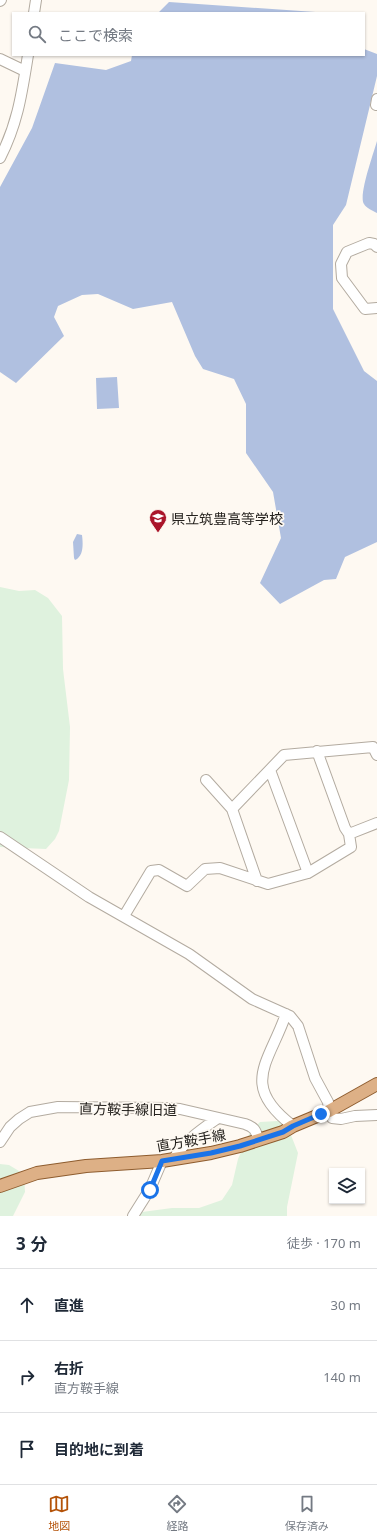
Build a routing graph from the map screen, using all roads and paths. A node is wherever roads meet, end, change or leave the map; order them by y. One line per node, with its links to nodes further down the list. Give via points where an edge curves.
1 (36, 0): 2 (street)
2 (34, 12)
3 (28, 56): 5 (street)
4 (0, 59): 5 (street)
5 (25, 71): 6 (street, via 19,110)
6 (0, 158)
7 (377, 248): 8 (street, via 369,243 347,252 341,264 342,278 365,309)
8 (377, 308)
9 (317, 751): 10 (street, via 373,747); 11 (street, via 284,755); 15 (street)
10 (377, 754)
11 (270, 770): 13 (street); 17 (street)
12 (206, 780): 13 (street)
13 (232, 808): 18 (street)
14 (377, 823): 15 (street)
15 (349, 834): 17 (street, via 351,847)
16 (0, 837): 19 (street, via 89,897)
17 (308, 873): 18 (street, via 268,884)
18 (257, 881): 19 (street, via 220,868 205,870 187,886 159,870 151,871)
19 (124, 916): 20 (street, via 189,954 252,999)
20 (286, 1014): 22 (street, via 298,1026 315,1078 328,1102); 25 (street, via 263,1070 262,1087 275,1111)
21 (377, 1084): 22 (main road, 直方鞍手線)
22 (329, 1111): 23 (street, via 332,1118 341,1119); 25 (main road, 直方鞍手線)
23 (377, 1115)
24 (218, 1118): 26 (street, 直方鞍手線旧道, via 251,1126 256,1130); 27 (street, 直方鞍手線旧道, via 166,1108 58,1107 30,1112 10,1127); 28 (street, via 191,1137)
25 (293, 1126): 26 (main road, 直方鞍手線, via 283,1132)
26 (258, 1139): 28 (main road, 直方鞍手線, via 211,1153)
27 (0, 1142)
28 (167, 1160): 29 (main road, 直方鞍手線, via 86,1166 37,1173); 30 (street)
29 (0, 1186)
30 (133, 1216)

